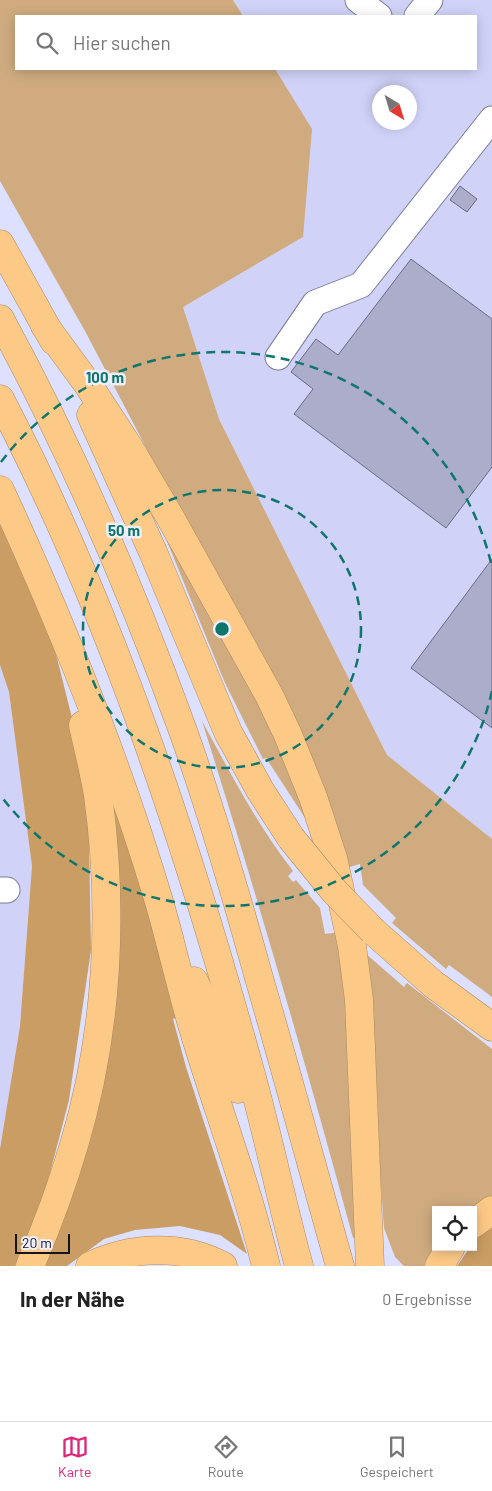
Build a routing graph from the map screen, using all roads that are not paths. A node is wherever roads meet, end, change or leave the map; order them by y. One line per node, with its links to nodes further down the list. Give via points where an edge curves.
1 (358, 0): 3 (lane)
2 (430, 0): 4 (lane)
3 (379, 15)
4 (418, 15)
5 (492, 119): 6 (lane)
6 (483, 146): 10 (lane, via 361,285 314,303)
7 (0, 244): 9 (highway)
8 (0, 319): 25 (highway, via 59,432 102,529 183,732 244,924)
9 (45, 326): 15 (highway, bridge, via 99,431 228,732 260,790 291,838 373,932 433,984); 26 (highway, via 89,386 170,517 269,696 316,806 333,858 352,946 359,1000)
10 (278, 357)
11 (0, 399): 18 (highway, via 71,547 150,746 234,1016)
12 (0, 490): 13 (highway)
13 (64, 635): 14 (highway, via 97,719); 20 (highway, via 101,819 106,884 105,960 98,1032 81,1118 68,1168)
14 (157, 897): 18 (highway, via 212,1020); 23 (highway, via 196,1039)
15 (492, 1027)
16 (492, 1210): 17 (highway)
17 (477, 1221)
18 (288, 1225): 24 (highway)
19 (448, 1251): 27 (highway)
20 (30, 1266)
21 (90, 1266): 22 (highway, via 136,1252 165,1250 203,1256)
22 (223, 1266)
23 (266, 1266)
24 (299, 1266)
25 (340, 1266)
26 (370, 1266)
27 (439, 1266)

